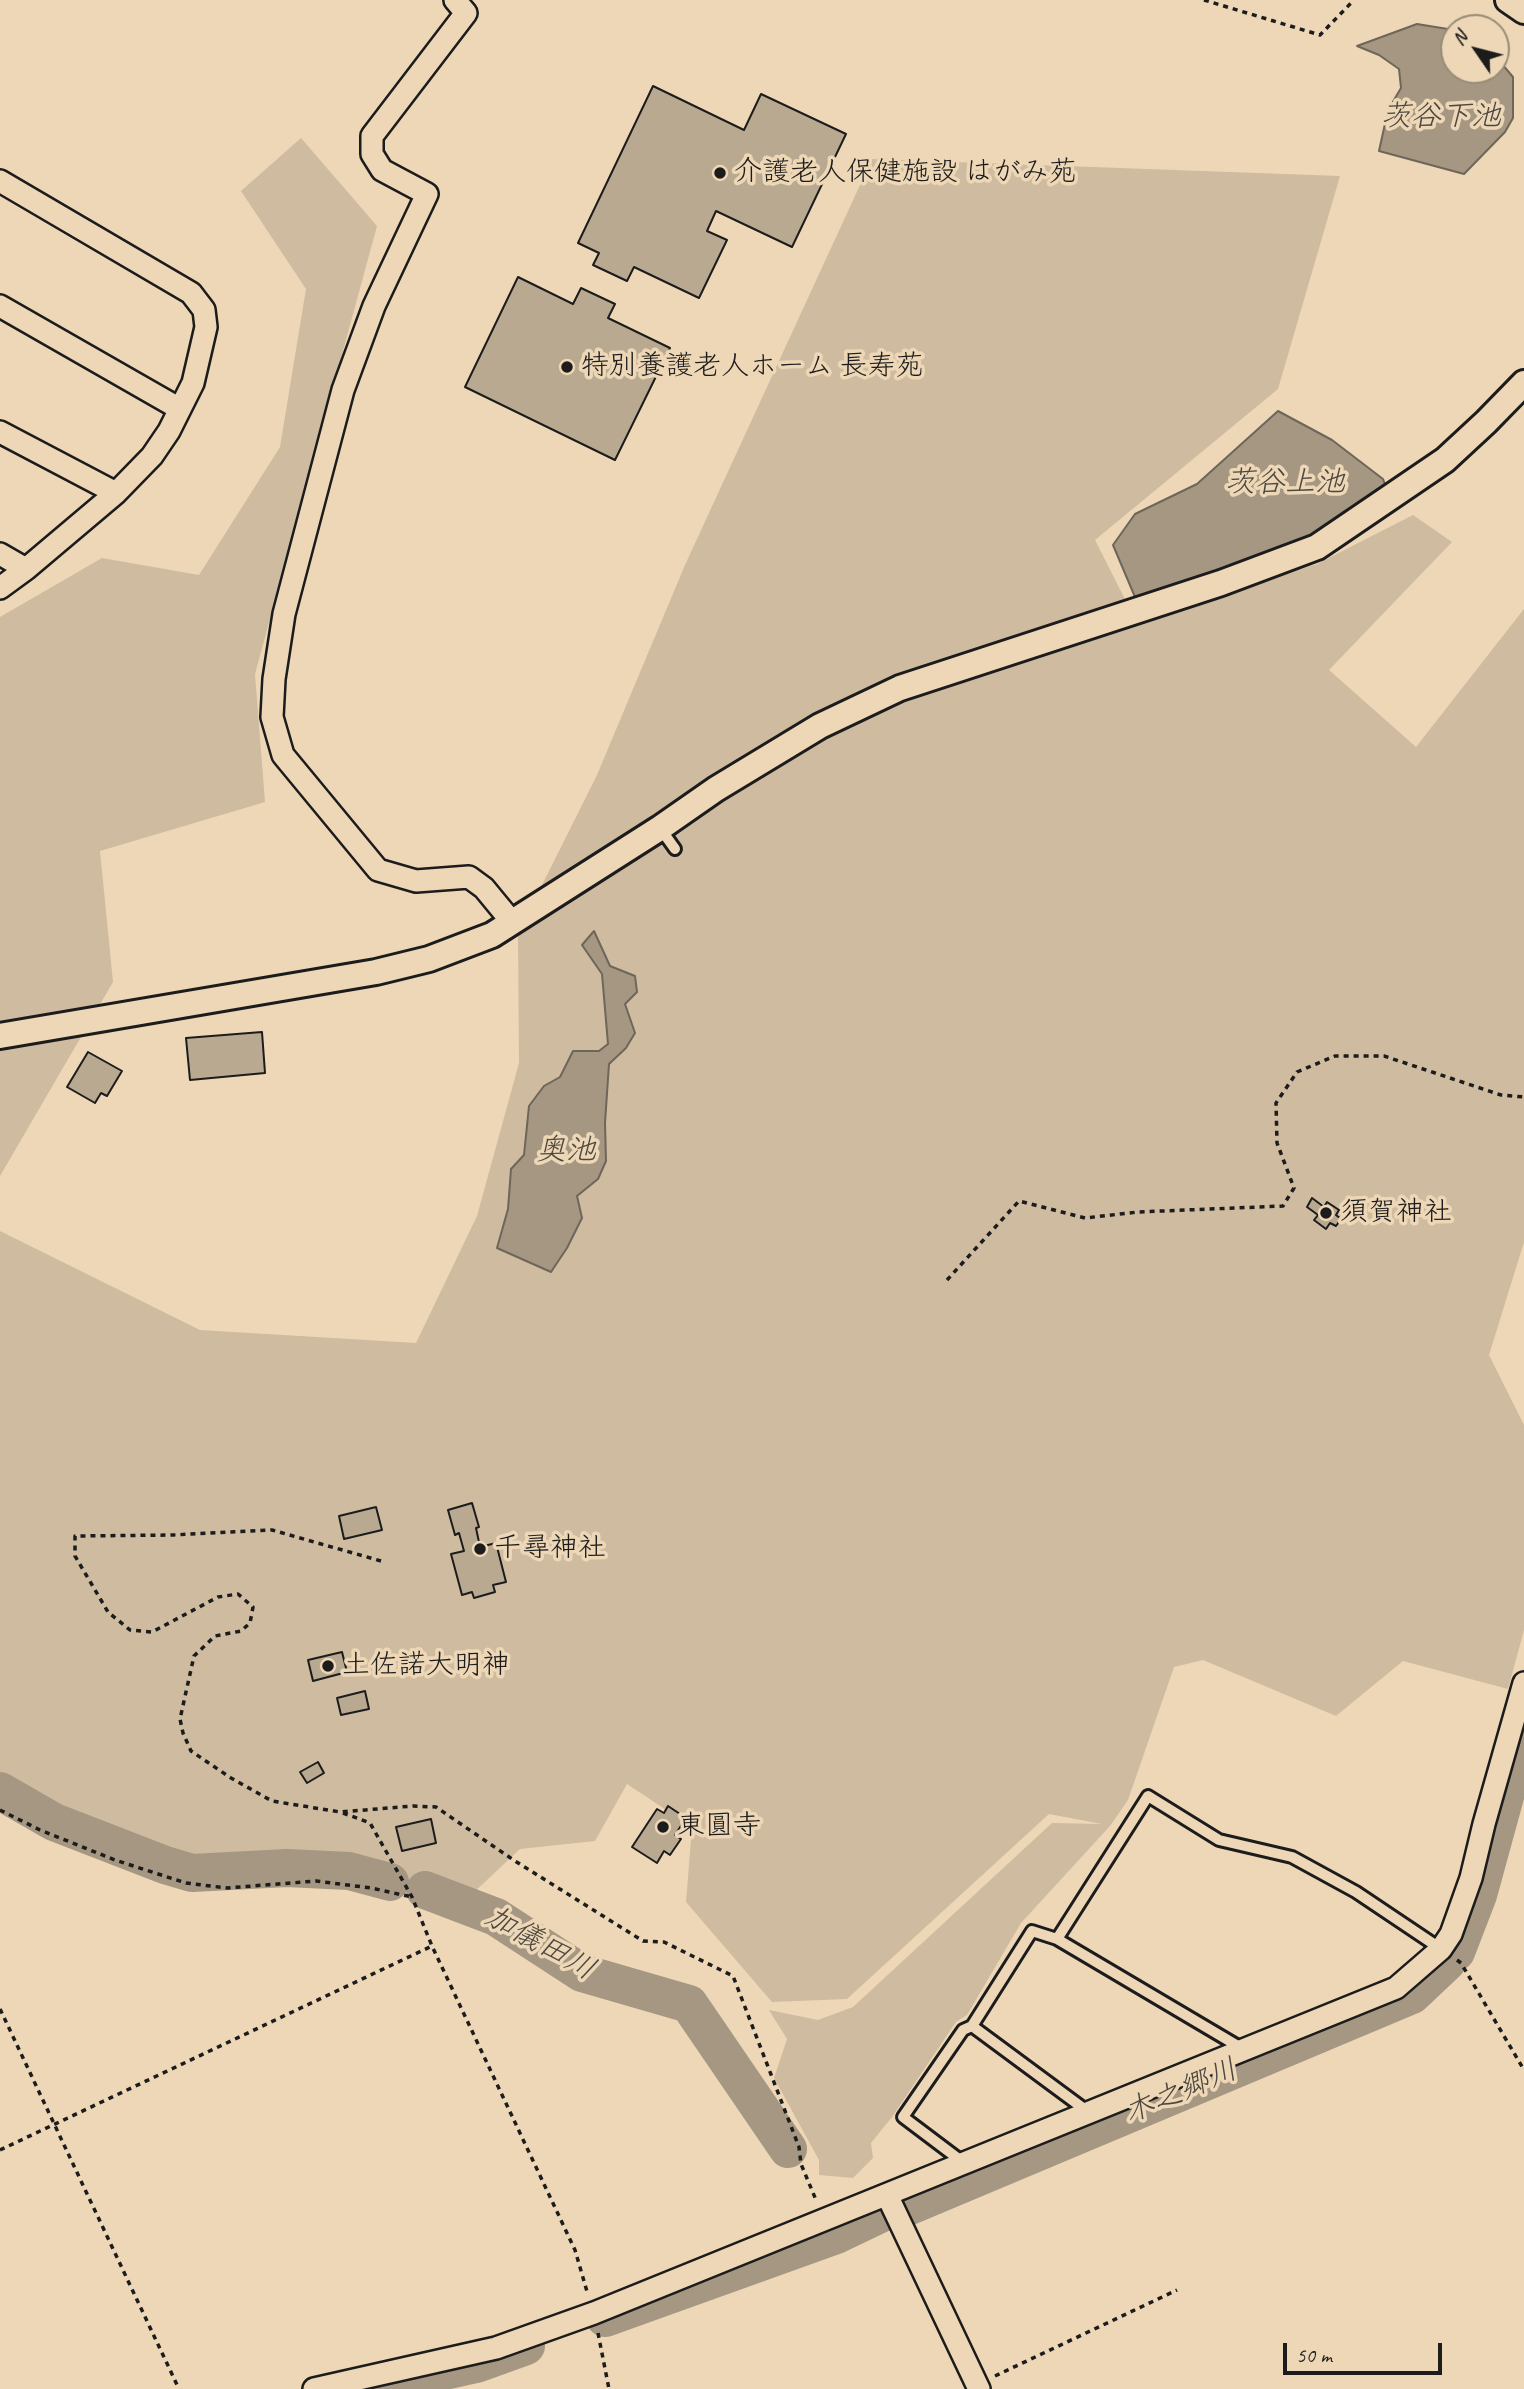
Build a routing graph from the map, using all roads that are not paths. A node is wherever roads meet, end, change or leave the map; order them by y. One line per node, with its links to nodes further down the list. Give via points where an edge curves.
1 (455, 0): 15 (street, via 466,13 372,136 372,154 382,170 427,194 374,306 343,390 284,614 272,717 283,755 378,870 416,881 469,877)
2 (1508, 0): 3 (street)
3 (1524, 11)
4 (0, 181): 7 (street, via 191,293 204,310 206,327 193,383)
5 (0, 306): 7 (street)
6 (1524, 383): 13 (street, via 1445,460 1317,547 900,688 820,726)
7 (180, 409): 9 (street, via 152,456)
8 (0, 432): 9 (street)
9 (116, 493): 11 (street)
10 (0, 554): 11 (street)
11 (26, 569): 12 (street)
12 (0, 588)
13 (660, 828): 14 (lane); 15 (street)
14 (676, 849)
15 (512, 922): 16 (street, via 492,935 429,959 376,972)
16 (0, 1036)
17 (1524, 1683): 19 (street, via 1472,1878)
18 (1057, 1939): 19 (lane, via 1148,1796 1219,1840 1292,1857); 20 (lane, via 1032,1931); 21 (lane)
19 (1441, 1948): 21 (street, via 1396,1988)
20 (972, 2026): 22 (lane); 23 (lane, via 963,2030 902,2117)
21 (1245, 2050): 22 (street)
22 (1091, 2113): 23 (street)
23 (964, 2164): 24 (street)
24 (887, 2196): 25 (street); 26 (street, via 496,2348)
25 (978, 2387)
26 (314, 2389)

